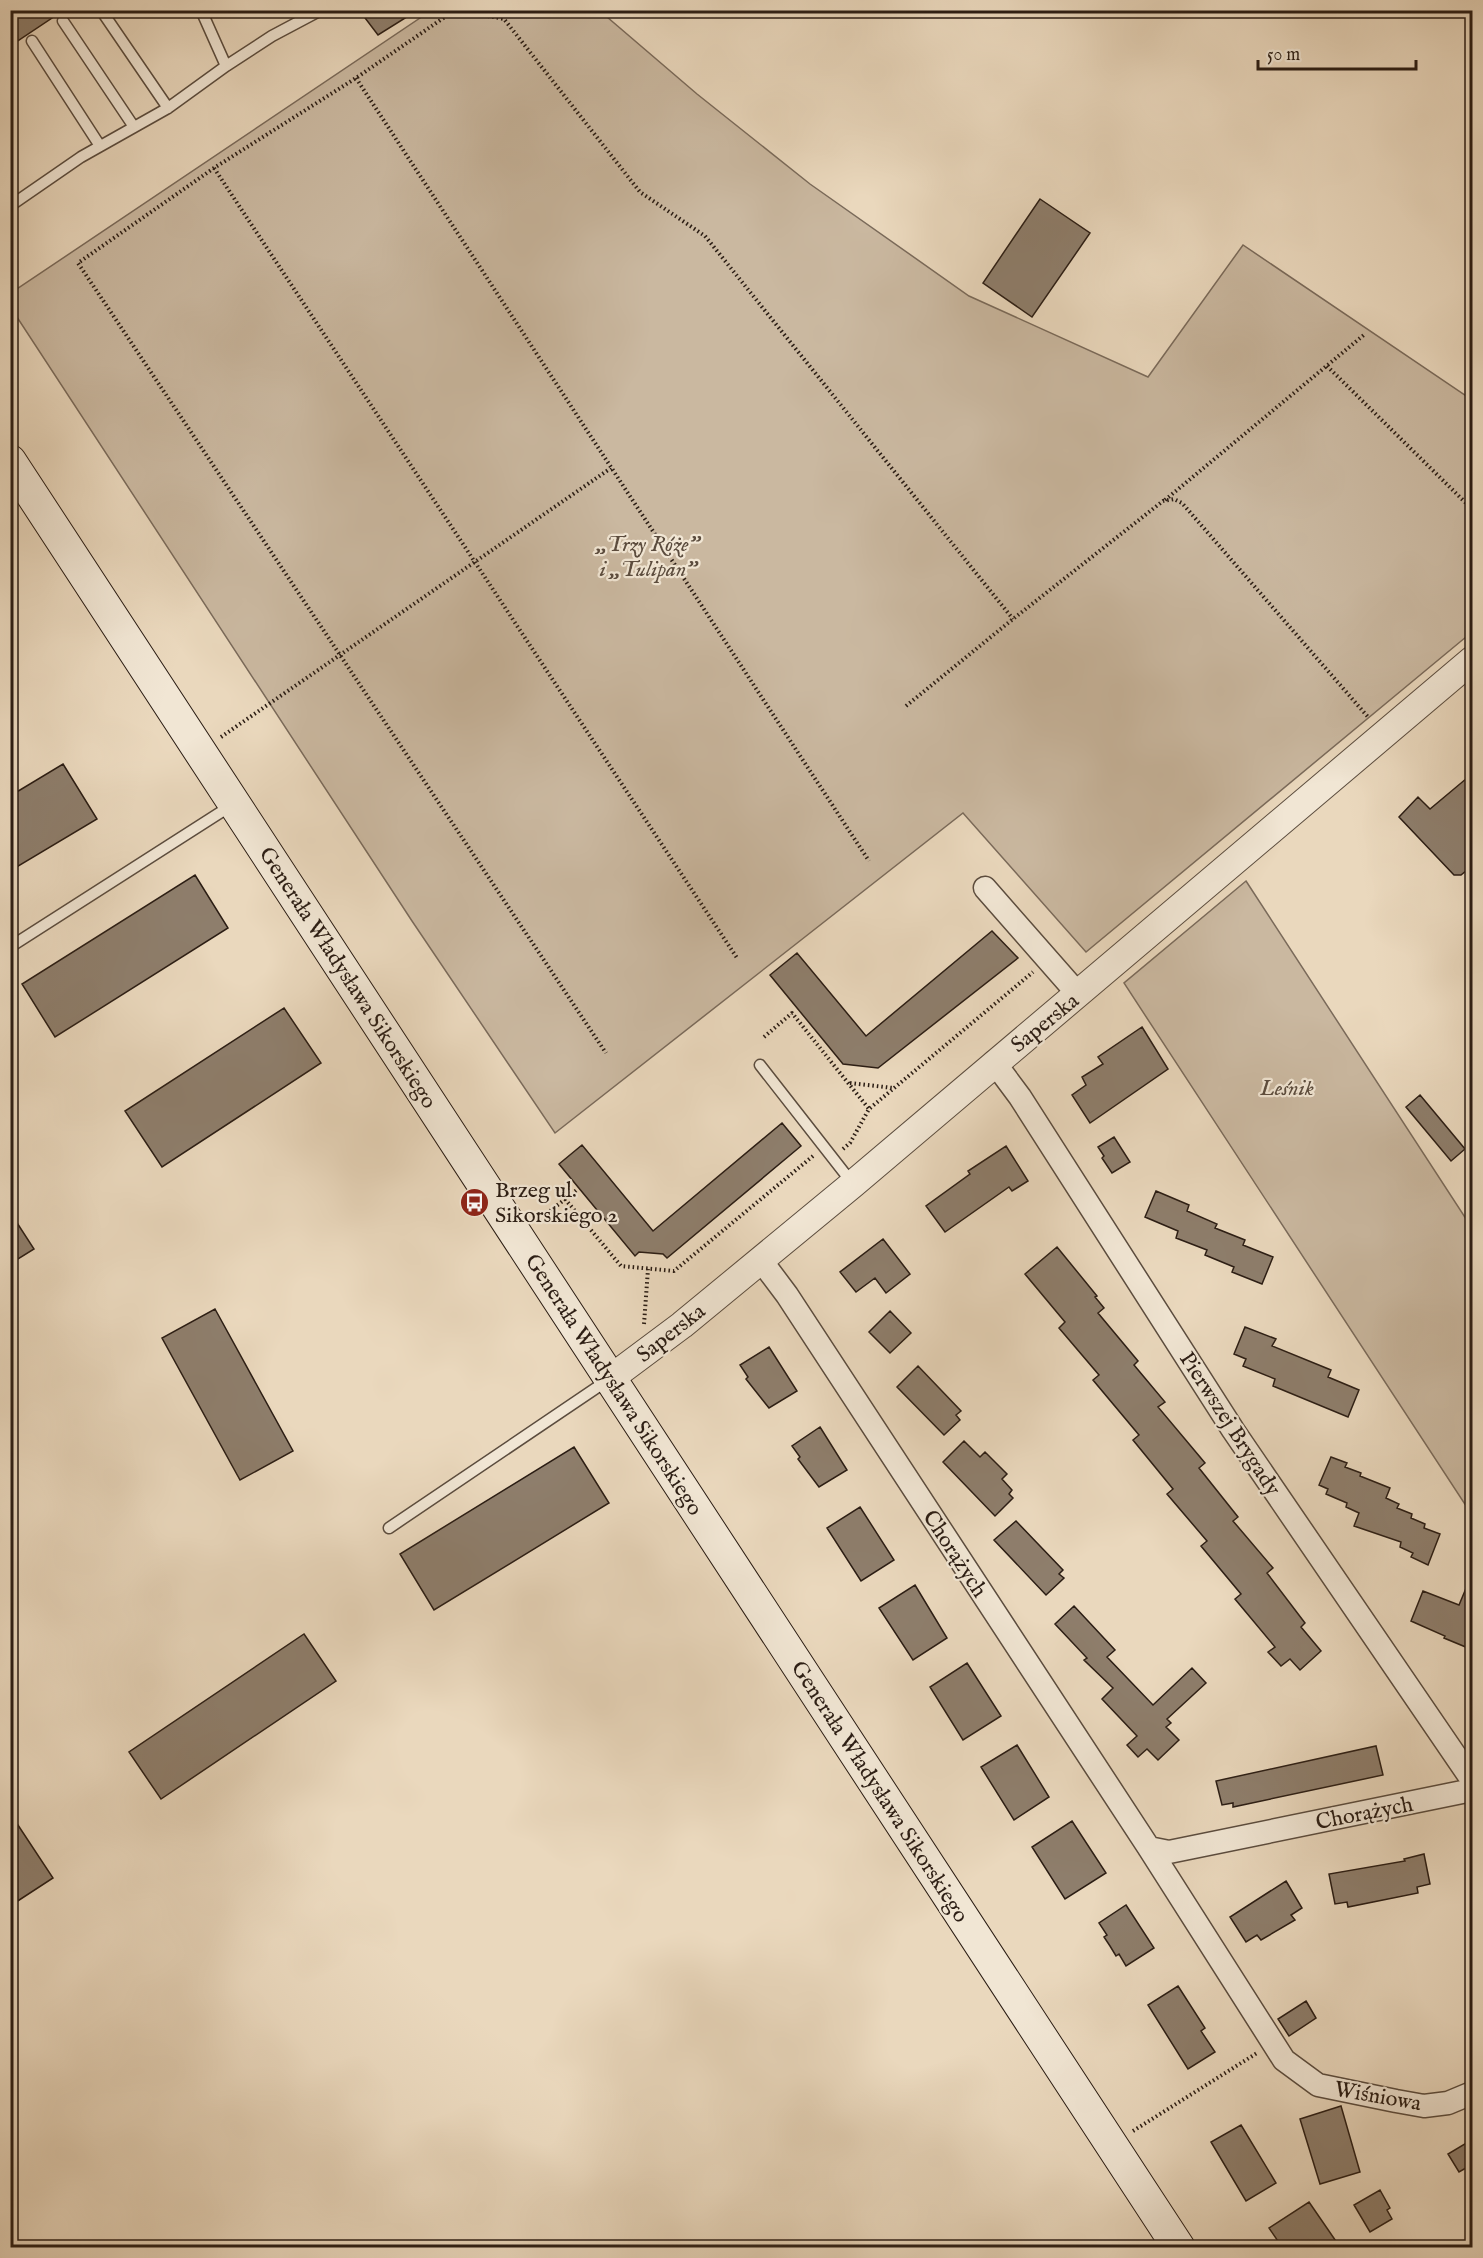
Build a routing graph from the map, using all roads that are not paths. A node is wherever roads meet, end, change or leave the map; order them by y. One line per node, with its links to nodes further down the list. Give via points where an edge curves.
1 (101, 10): 7 (lane)
2 (201, 10): 6 (lane)
3 (321, 10): 6 (lane)
4 (63, 21): 8 (lane)
5 (32, 41): 9 (lane)
6 (226, 66): 7 (lane)
7 (168, 108): 8 (lane)
8 (134, 127): 9 (lane)
9 (100, 146): 10 (lane)
10 (10, 206)
11 (10, 461): 13 (main road, Generała Władysława Sikorskiego)
12 (1473, 660): 16 (street, Saperska)
13 (235, 803): 15 (lane); 21 (main road, Generała Władysława Sikorskiego)
14 (985, 888): 16 (street)
15 (10, 947)
16 (1078, 994): 17 (street, Saperska)
17 (994, 1062): 19 (street, Saperska); 23 (street, Pierwszej Brygady, via 1233,1430)
18 (760, 1065): 19 (lane)
19 (853, 1184): 20 (street, Saperska)
20 (760, 1259): 21 (street, Saperska); 25 (street, Chorążych, via 787,1294)
21 (611, 1378): 22 (lane); 28 (main road, Generała Władysława Sikorskiego)
22 (389, 1528)
23 (1473, 1780)
24 (1473, 1790): 25 (street, Chorążych, via 1169,1852)
25 (1149, 1848): 26 (street, Chorążych, via 1284,2060)
26 (1318, 2085): 27 (street, Wiśniowa, via 1424,2106 1448,2103)
27 (1473, 2093)
28 (1179, 2247)

